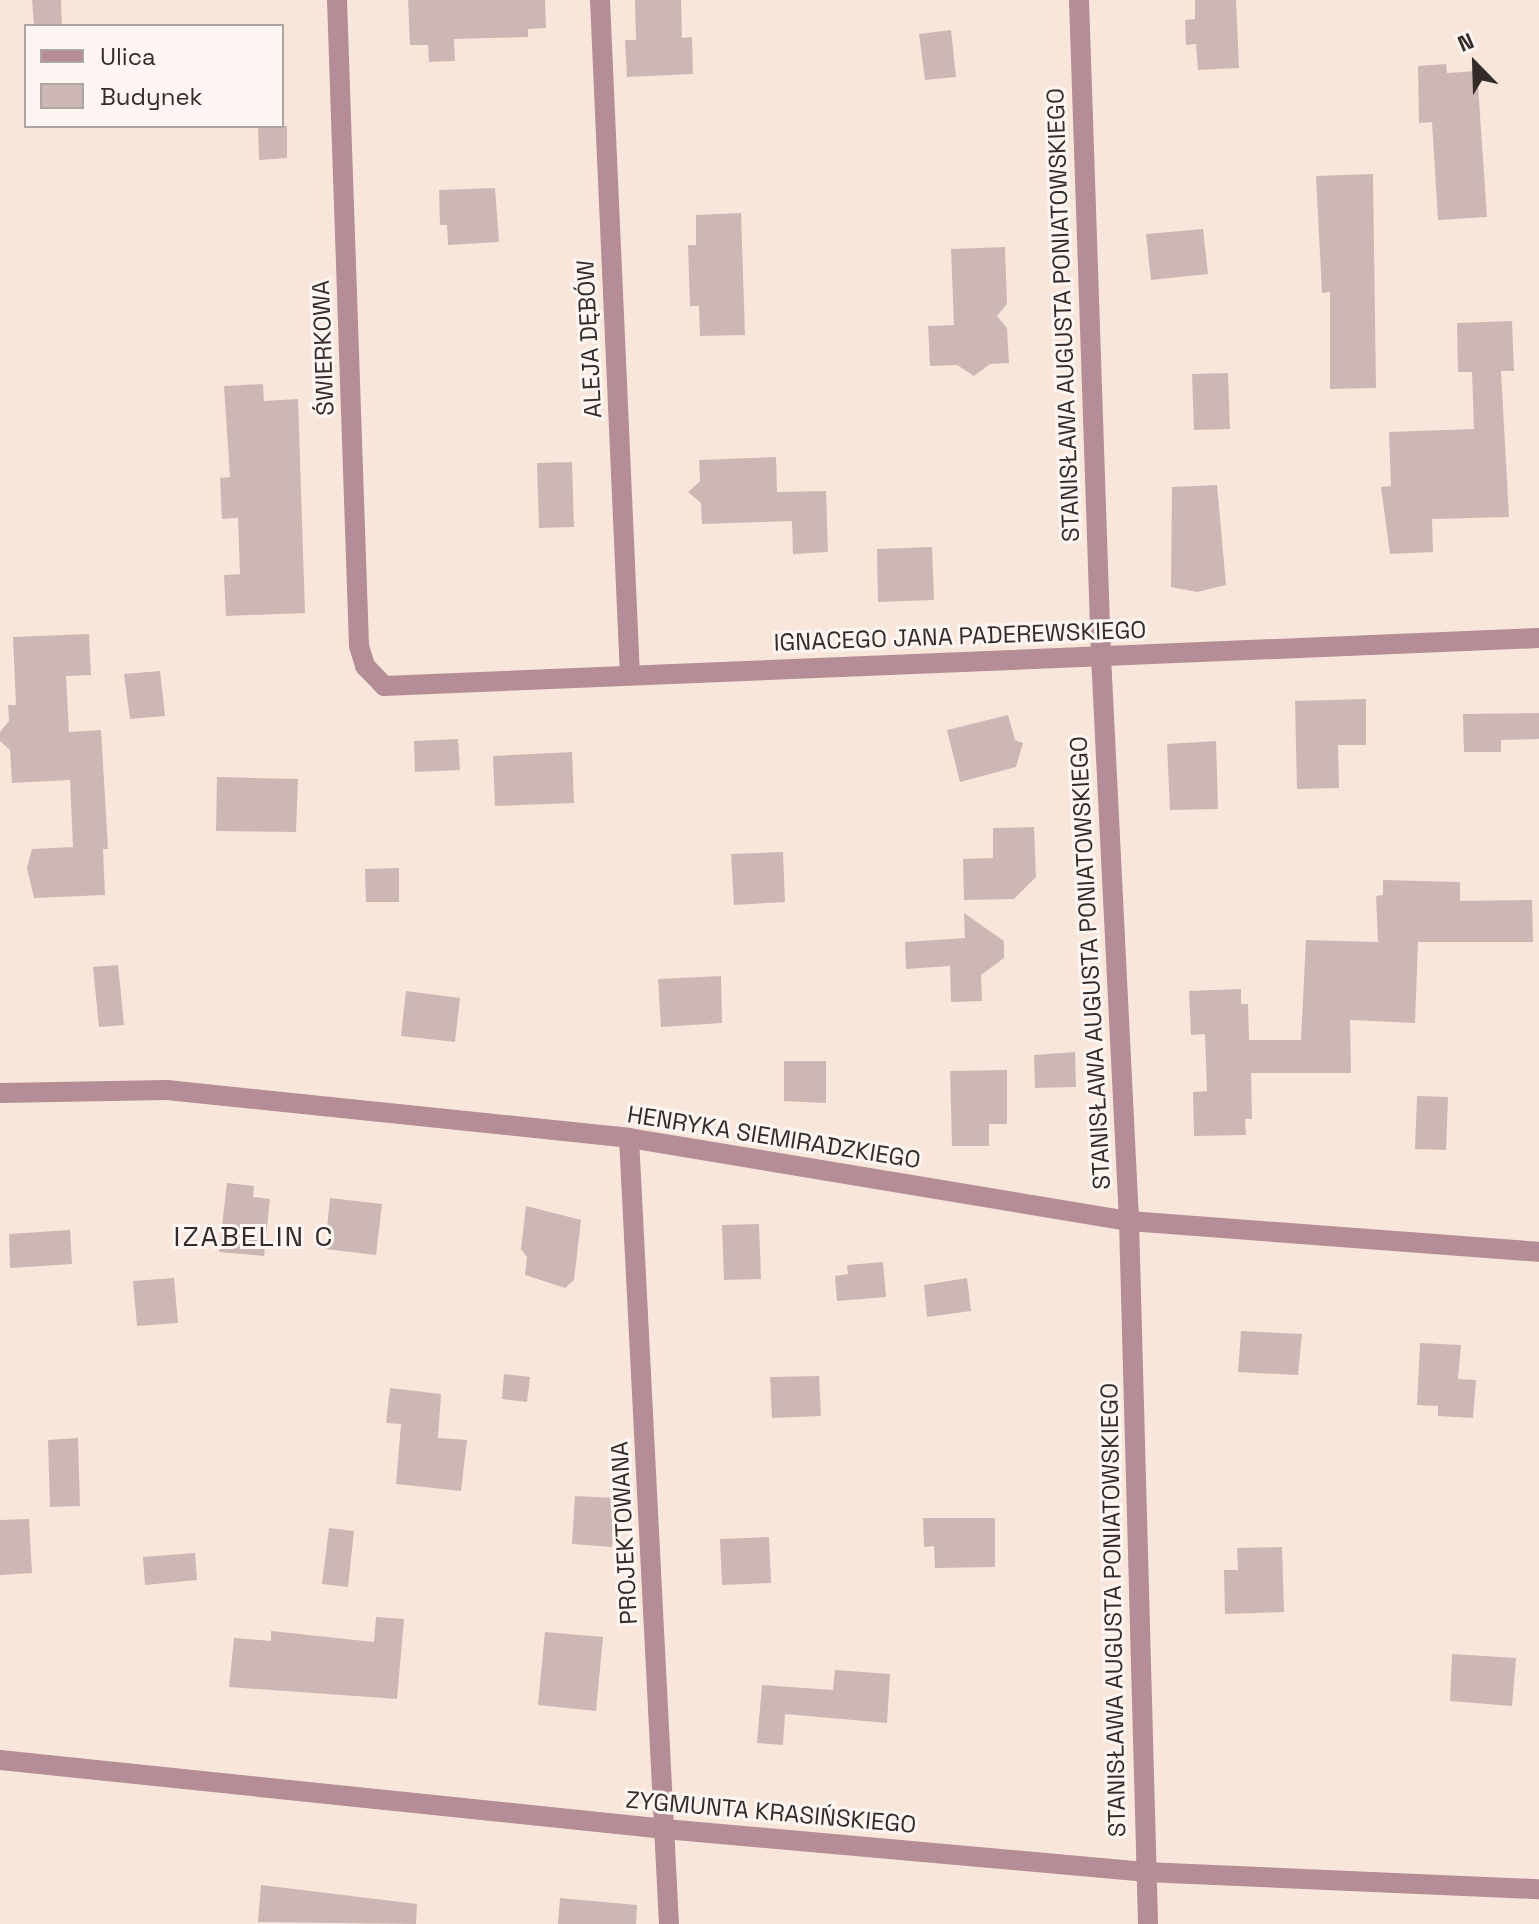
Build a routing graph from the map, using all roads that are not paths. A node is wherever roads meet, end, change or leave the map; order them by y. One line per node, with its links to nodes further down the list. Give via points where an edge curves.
1 (337, 0): 7 (street, ŚWIERKOWA, via 359,646 365,666)
2 (600, 0): 6 (street, ALEJA DĘBÓW)
3 (1079, 0): 5 (street, STANISŁAWA AUGUSTA PONIATOWSKIEGO)
4 (1539, 638): 5 (street, IGNACEGO JANA PADEREWSKIEGO)
5 (1101, 656): 6 (street, IGNACEGO JANA PADEREWSKIEGO); 10 (street, STANISŁAWA AUGUSTA PONIATOWSKIEGO)
6 (630, 675): 7 (street, IGNACEGO JANA PADEREWSKIEGO)
7 (384, 686)
8 (0, 1093): 9 (street, HENRYKA SIEMIRADZKIEGO, via 167,1090)
9 (629, 1138): 10 (street, HENRYKA SIEMIRADZKIEGO); 13 (street, PROJEKTOWANA)
10 (1129, 1221): 11 (street, HENRYKA SIEMIRADZKIEGO); 14 (street, STANISŁAWA AUGUSTA PONIATOWSKIEGO)
11 (1539, 1252)
12 (0, 1760): 13 (street, ZYGMUNTA KRASIŃSKIEGO)
13 (665, 1829): 14 (street, ZYGMUNTA KRASIŃSKIEGO); 16 (street, PROJEKTOWANA)
14 (1145, 1872): 15 (street, ZYGMUNTA KRASIŃSKIEGO); 17 (street, STANISŁAWA AUGUSTA PONIATOWSKIEGO)
15 (1539, 1889)
16 (669, 1924)
17 (1148, 1924)

